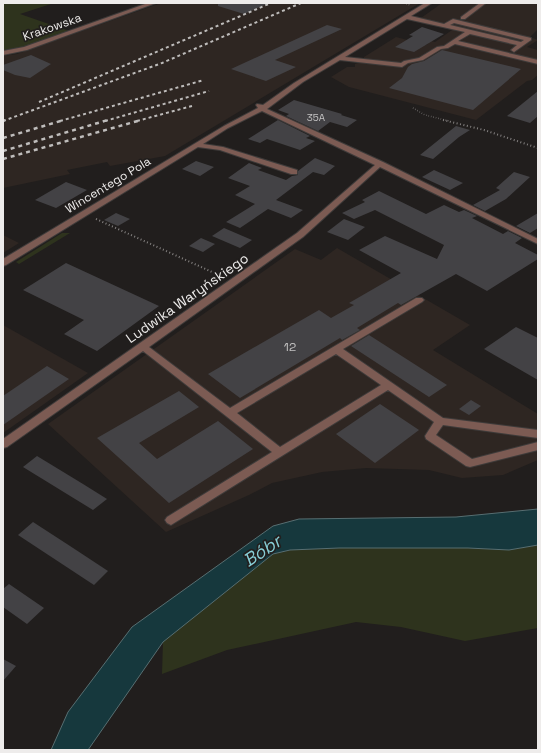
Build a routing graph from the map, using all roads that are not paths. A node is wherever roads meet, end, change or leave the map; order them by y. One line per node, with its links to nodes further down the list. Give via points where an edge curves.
1 (153, 3): 12 (street, Krakowska, via 25,49)
2 (429, 3): 4 (street, Wincentego Pola)
3 (483, 3): 5 (street)
4 (408, 17): 6 (street); 14 (street, Wincentego Pola)
5 (462, 18)
6 (445, 26): 7 (street); 10 (street, via 453,21 529,39)
7 (469, 32): 8 (street); 10 (street)
8 (461, 37): 9 (street); 11 (street)
9 (454, 42): 14 (street, via 421,59 402,65); 15 (street)
10 (522, 44): 11 (street)
11 (514, 50): 13 (street)
12 (3, 53)
13 (538, 56)
14 (341, 58): 16 (street, Wincentego Pola, via 282,96)
15 (538, 62)
16 (261, 106): 17 (street, Wincentego Pola, via 248,118 226,127); 18 (street)
17 (197, 145): 19 (street, via 221,148); 21 (street, Wincentego Pola)
18 (380, 164): 20 (street); 23 (street, Ludwika Waryńskiego, via 300,235)
19 (294, 172)
20 (538, 242)
21 (3, 263)
22 (419, 300): 24 (street)
23 (142, 346): 26 (street); 29 (street, Ludwika Waryńskiego)
24 (336, 349): 25 (street); 26 (street)
25 (388, 385): 27 (street); 31 (street)
26 (229, 413): 31 (street)
27 (440, 421): 28 (street); 30 (street, via 430,436 470,463)
28 (538, 434)
29 (3, 444)
30 (538, 446)
31 (280, 452): 32 (street)
32 (171, 520)

